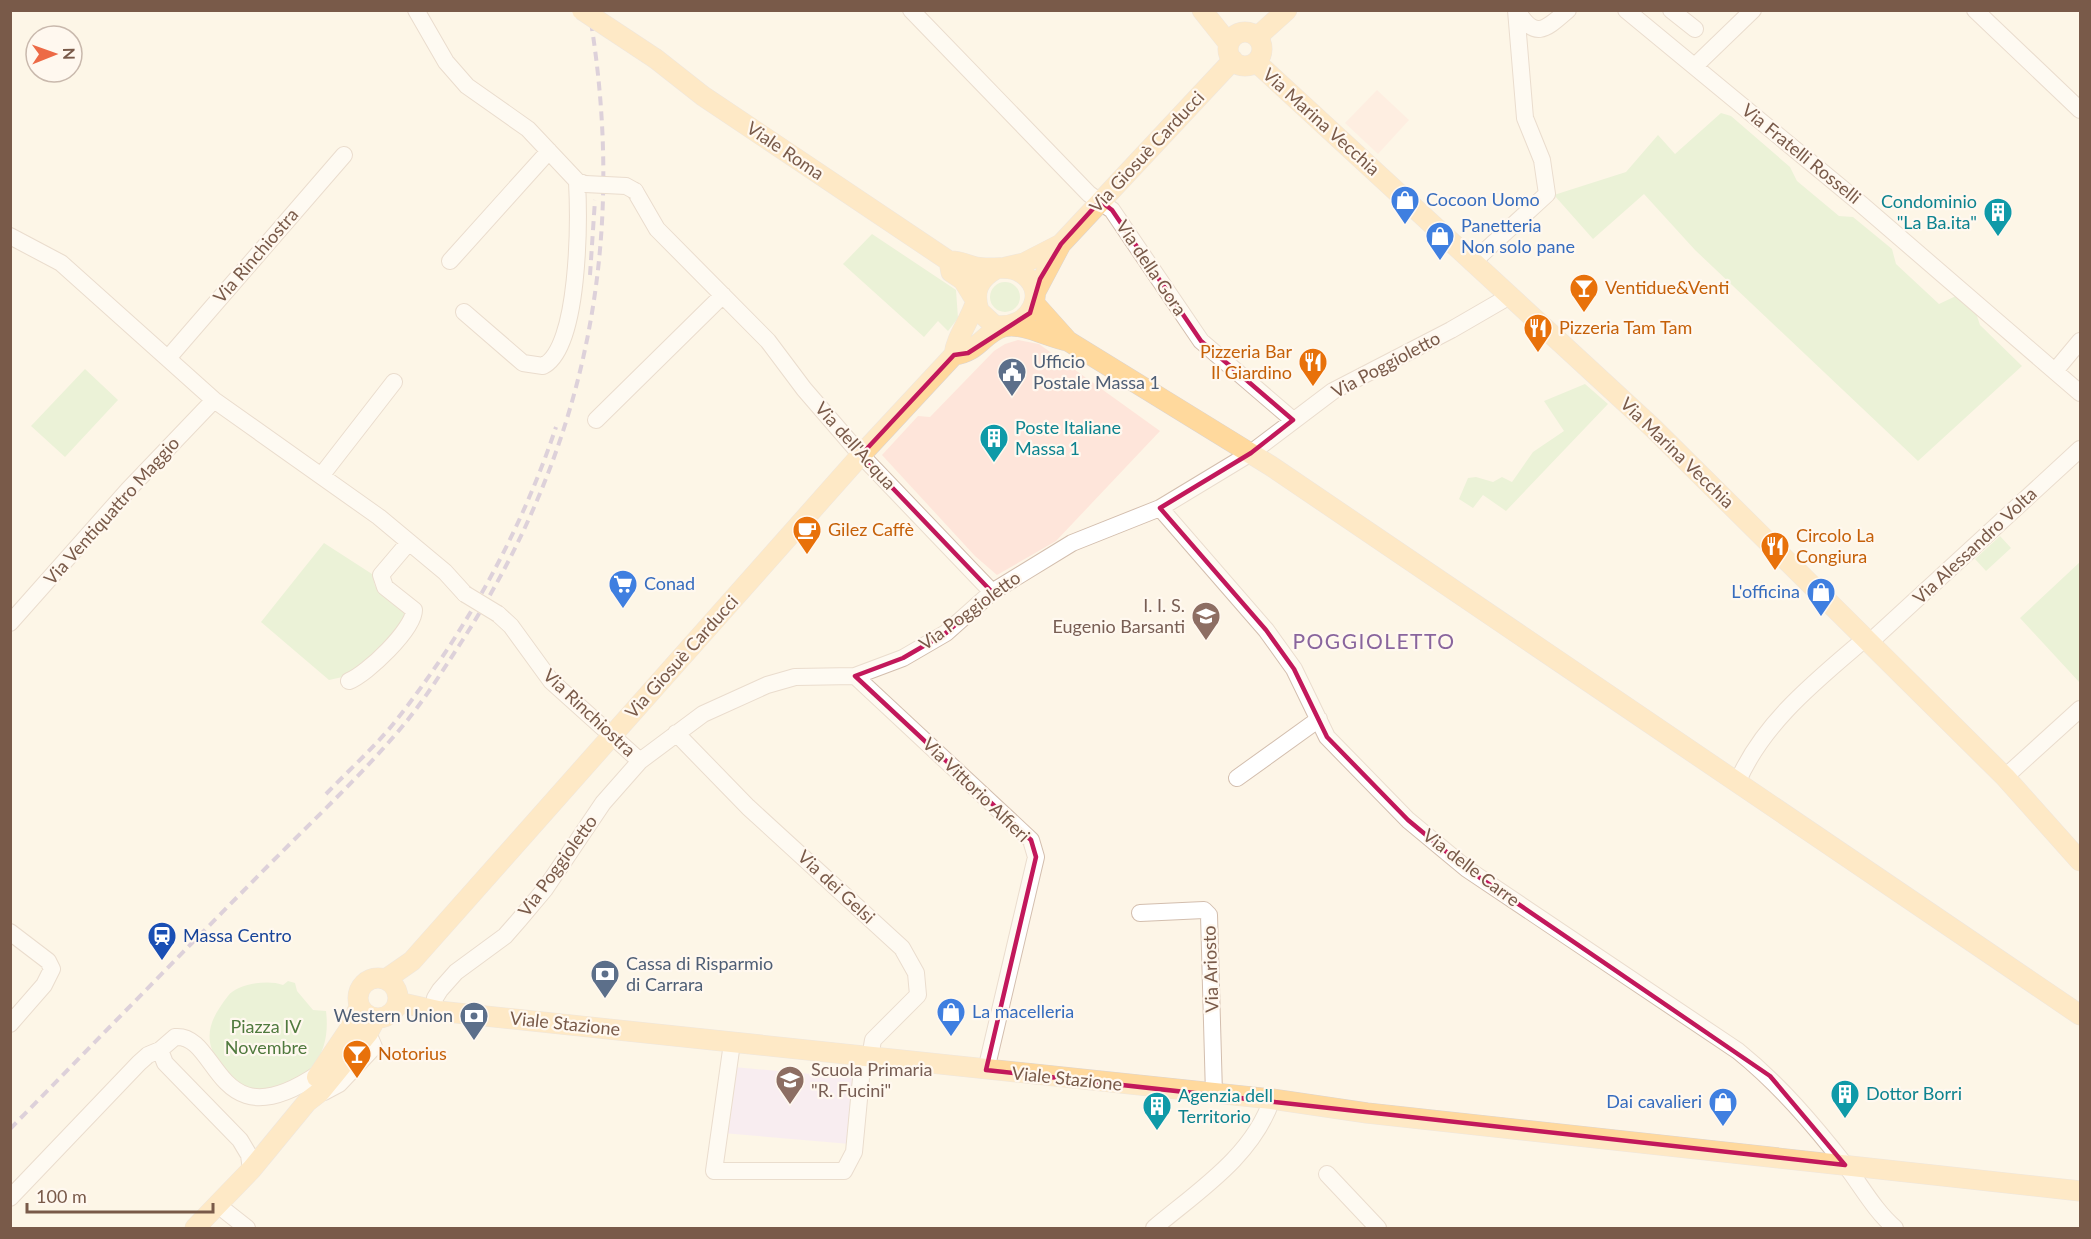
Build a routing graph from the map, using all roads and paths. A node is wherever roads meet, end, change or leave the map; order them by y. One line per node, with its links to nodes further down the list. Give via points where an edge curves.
1 (416, 10): 21 (street, via 446,62 467,86 528,129)
2 (582, 10): 28 (main road, Viale Roma, bridge)
3 (911, 10): 24 (street, Via della Gora)
4 (1202, 10): 16 (main road)
5 (1217, 10): 15 (main road)
6 (1287, 10): 15 (main road)
7 (1516, 10): 13 (street, via 1531,29); 17 (street)
8 (1568, 10): 13 (street)
9 (1626, 10): 19 (street, Via Fratelli Rosselli)
10 (1671, 10): 14 (street)
11 (1753, 10): 19 (street)
12 (1975, 10): 20 (street)
13 (1546, 29): 17 (street, via 1528,40)
14 (1695, 29)
15 (1252, 34): 16 (main road, via 1236,35); 18 (main road, via 1262,47)
16 (1231, 52): 18 (main road, via 1246,66); 24 (main road, Via Giosuè Carducci)
17 (1520, 52): 29 (street, via 1525,118 1542,160 1547,194)
18 (1256, 62): 29 (main road, Via Marina Vecchia)
19 (1696, 65): 41 (street, Via Fratelli Rosselli)
20 (2080, 110)
21 (549, 151): 23 (street); 27 (street)
22 (344, 155): 40 (street, Via Rinchiostra)
23 (581, 183): 31 (street, Via dell'Acqua, bridge, via 626,186 635,191 657,229); 35 (street, via 578,253 565,334 556,356 543,366 524,363)
24 (1100, 201): 26 (main road, Via Giosuè Carducci); 46 (street, Via della Gora, via 1112,210 1201,341)
25 (10, 236): 40 (street, Via Rinchiostra, via 61,263)
26 (1061, 243): 30 (main road, Via Giosuè Carducci, via 1024,263); 33 (main road, Via Giosuè Carducci)
27 (450, 261)
28 (949, 261): 30 (main road); 34 (main road, Viale Roma, via 951,272 963,280)
29 (1472, 263): 32 (main road, Via Marina Vecchia)
30 (1001, 268): 33 (main road, via 1025,275); 34 (main road, via 980,282)
31 (723, 296): 45 (street); 49 (street, Via dell'Acqua, via 768,341)
32 (1508, 297): 46 (street, Via Poggioletto, via 1333,391); 55 (main road, Via Marina Vecchia, via 1652,427)
33 (1034, 298): 36 (main road, via 1024,320); 37 (main road)
34 (976, 301): 36 (main road, via 986,319); 39 (main road, Via Giosuè Carducci, via 970,321 955,342)
35 (464, 312)
36 (1005, 327): 37 (main road); 39 (main road, Via Giosuè Carducci, via 968,353)
37 (1068, 341): 48 (main road)
38 (2080, 341): 41 (street)
39 (954, 355): 49 (main road, Via Giosuè Carducci)
40 (169, 357): 44 (street, Via Rinchiostra)
41 (2055, 371): 43 (street, Via Fratelli Rosselli)
42 (394, 382): 50 (street)
43 (2080, 393)
44 (214, 400): 50 (street, Via Rinchiostra); 54 (street, Via Ventiquattro Maggio)
45 (596, 420)
46 (1293, 420): 48 (street, Via Poggioletto)
47 (2080, 449): 55 (street, Via Alessandro Volta)
48 (1251, 453): 51 (street, Via Poggioletto); 65 (main road)
49 (861, 454): 53 (street, Via dell'Acqua); 61 (main road, Via Giosuè Carducci)
50 (321, 476): 52 (street, Via Rinchiostra)
51 (1160, 508): 53 (street, Via Poggioletto, via 1072,543); 59 (street, Via delle Carre, via 1266,630 1294,669)
52 (409, 542): 57 (street, via 381,575 385,587 414,610 412,623 362,676); 61 (street, Via Rinchiostra, bridge, via 446,572 465,594 511,626 551,681)
53 (992, 592): 56 (street, Via Poggioletto, via 946,633 903,658)
54 (10, 623)
55 (1868, 640): 63 (main road, Via Marina Vecchia); 65 (street, Via Alessandro Volta, via 1782,711)
56 (855, 676): 60 (street, Via Poggioletto, via 795,677 767,685 703,714); 79 (street, Via Vittorio Alfieri, via 1031,840 1035,856)
57 (350, 681)
58 (2080, 709): 63 (street)
59 (1319, 719): 64 (street); 83 (street, Via delle Carre, via 1327,737 1408,820 1467,869 1770,1076)
60 (676, 733): 62 (street, Via Poggioletto); 78 (street, Via dei Gelsi, via 748,807 902,948 916,973 918,995 873,1040)
61 (611, 735): 62 (street, Via Rinchiostra); 69 (main road, Via Giosuè Carducci, via 412,961)
62 (640, 761): 72 (street, Via Poggioletto, via 603,803 545,889 505,936 456,972 435,998)
63 (2005, 777): 66 (main road, Via Marina Vecchia)
64 (1238, 778)
65 (1737, 783): 73 (main road)
66 (2080, 861)
67 (1140, 913): 81 (street, Via Ariosto, via 1204,910 1209,915)
68 (10, 932): 74 (street, via 48,961 52,969 44,985)
69 (386, 979): 70 (main road, via 396,988); 71 (main road, via 376,977 363,983 358,993)
70 (398, 1002): 72 (main road, Viale Stazione); 75 (main road, via 390,1014)
71 (359, 1007): 75 (main road, via 369,1016); 80 (main road)
72 (434, 1010): 76 (main road, Viale Stazione)
73 (2080, 1015)
74 (10, 1024)
75 (372, 1026): 80 (main road)
76 (732, 1042): 78 (main road, Viale Stazione); 78 (street, via 714,1171 844,1172 854,1152)
77 (160, 1050): 80 (street, via 175,1036 189,1039 237,1092 252,1097); 84 (street, via 165,1063 240,1140 249,1155); 87 (street, via 148,1055)
78 (867, 1058): 79 (main road, Viale Stazione)
79 (986, 1070): 81 (main road, Viale Stazione)
80 (315, 1089): 84 (main road)
81 (1214, 1094): 82 (main road, Viale Stazione)
82 (1272, 1099): 83 (main road, Viale Stazione, via 1367,1113); 91 (street, via 1266,1119 1237,1156)
83 (1845, 1165): 86 (main road, Viale Stazione); 93 (street, Via delle Carre, via 1884,1220)
84 (251, 1170): 88 (main road)
85 (1327, 1174): 92 (street)
86 (2080, 1191)
87 (10, 1198)
88 (219, 1206): 89 (main road); 90 (street)
89 (195, 1228)
90 (247, 1228)
91 (1154, 1228)
92 (1378, 1228)
93 (1895, 1228)

